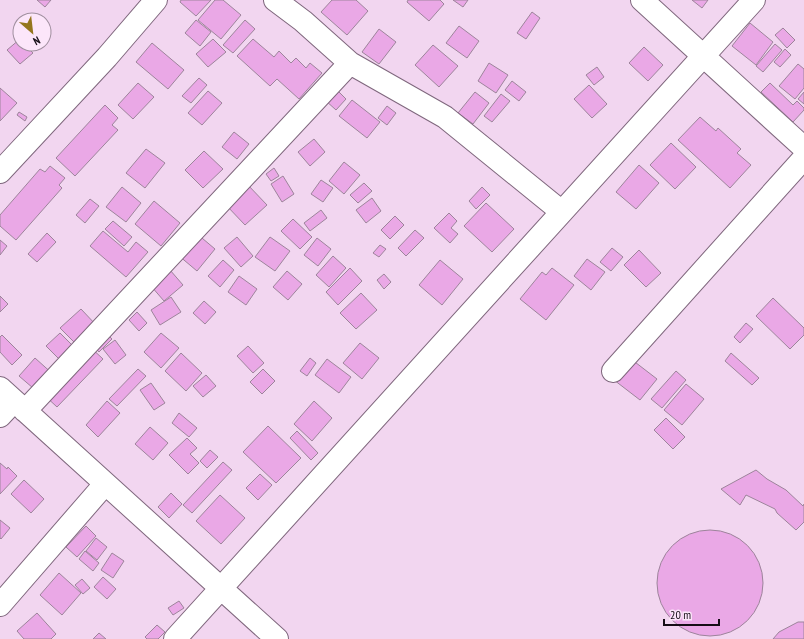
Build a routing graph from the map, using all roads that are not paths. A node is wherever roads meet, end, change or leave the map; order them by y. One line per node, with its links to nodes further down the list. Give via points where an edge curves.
1 (156, 0): 9 (street)
2 (275, 0): 6 (street)
3 (642, 0): 5 (street)
4 (754, 0): 5 (street)
5 (703, 56): 7 (street); 10 (street)
6 (350, 63): 10 (street, via 445,117); 12 (street)
7 (804, 148)
8 (804, 158): 11 (street)
9 (0, 172)
10 (562, 212): 14 (street)
11 (613, 371)
12 (10, 404): 13 (street)
13 (105, 484): 14 (street); 15 (street)
14 (220, 588): 16 (street); 17 (street)
15 (0, 605)
16 (175, 639)
17 (276, 639)

